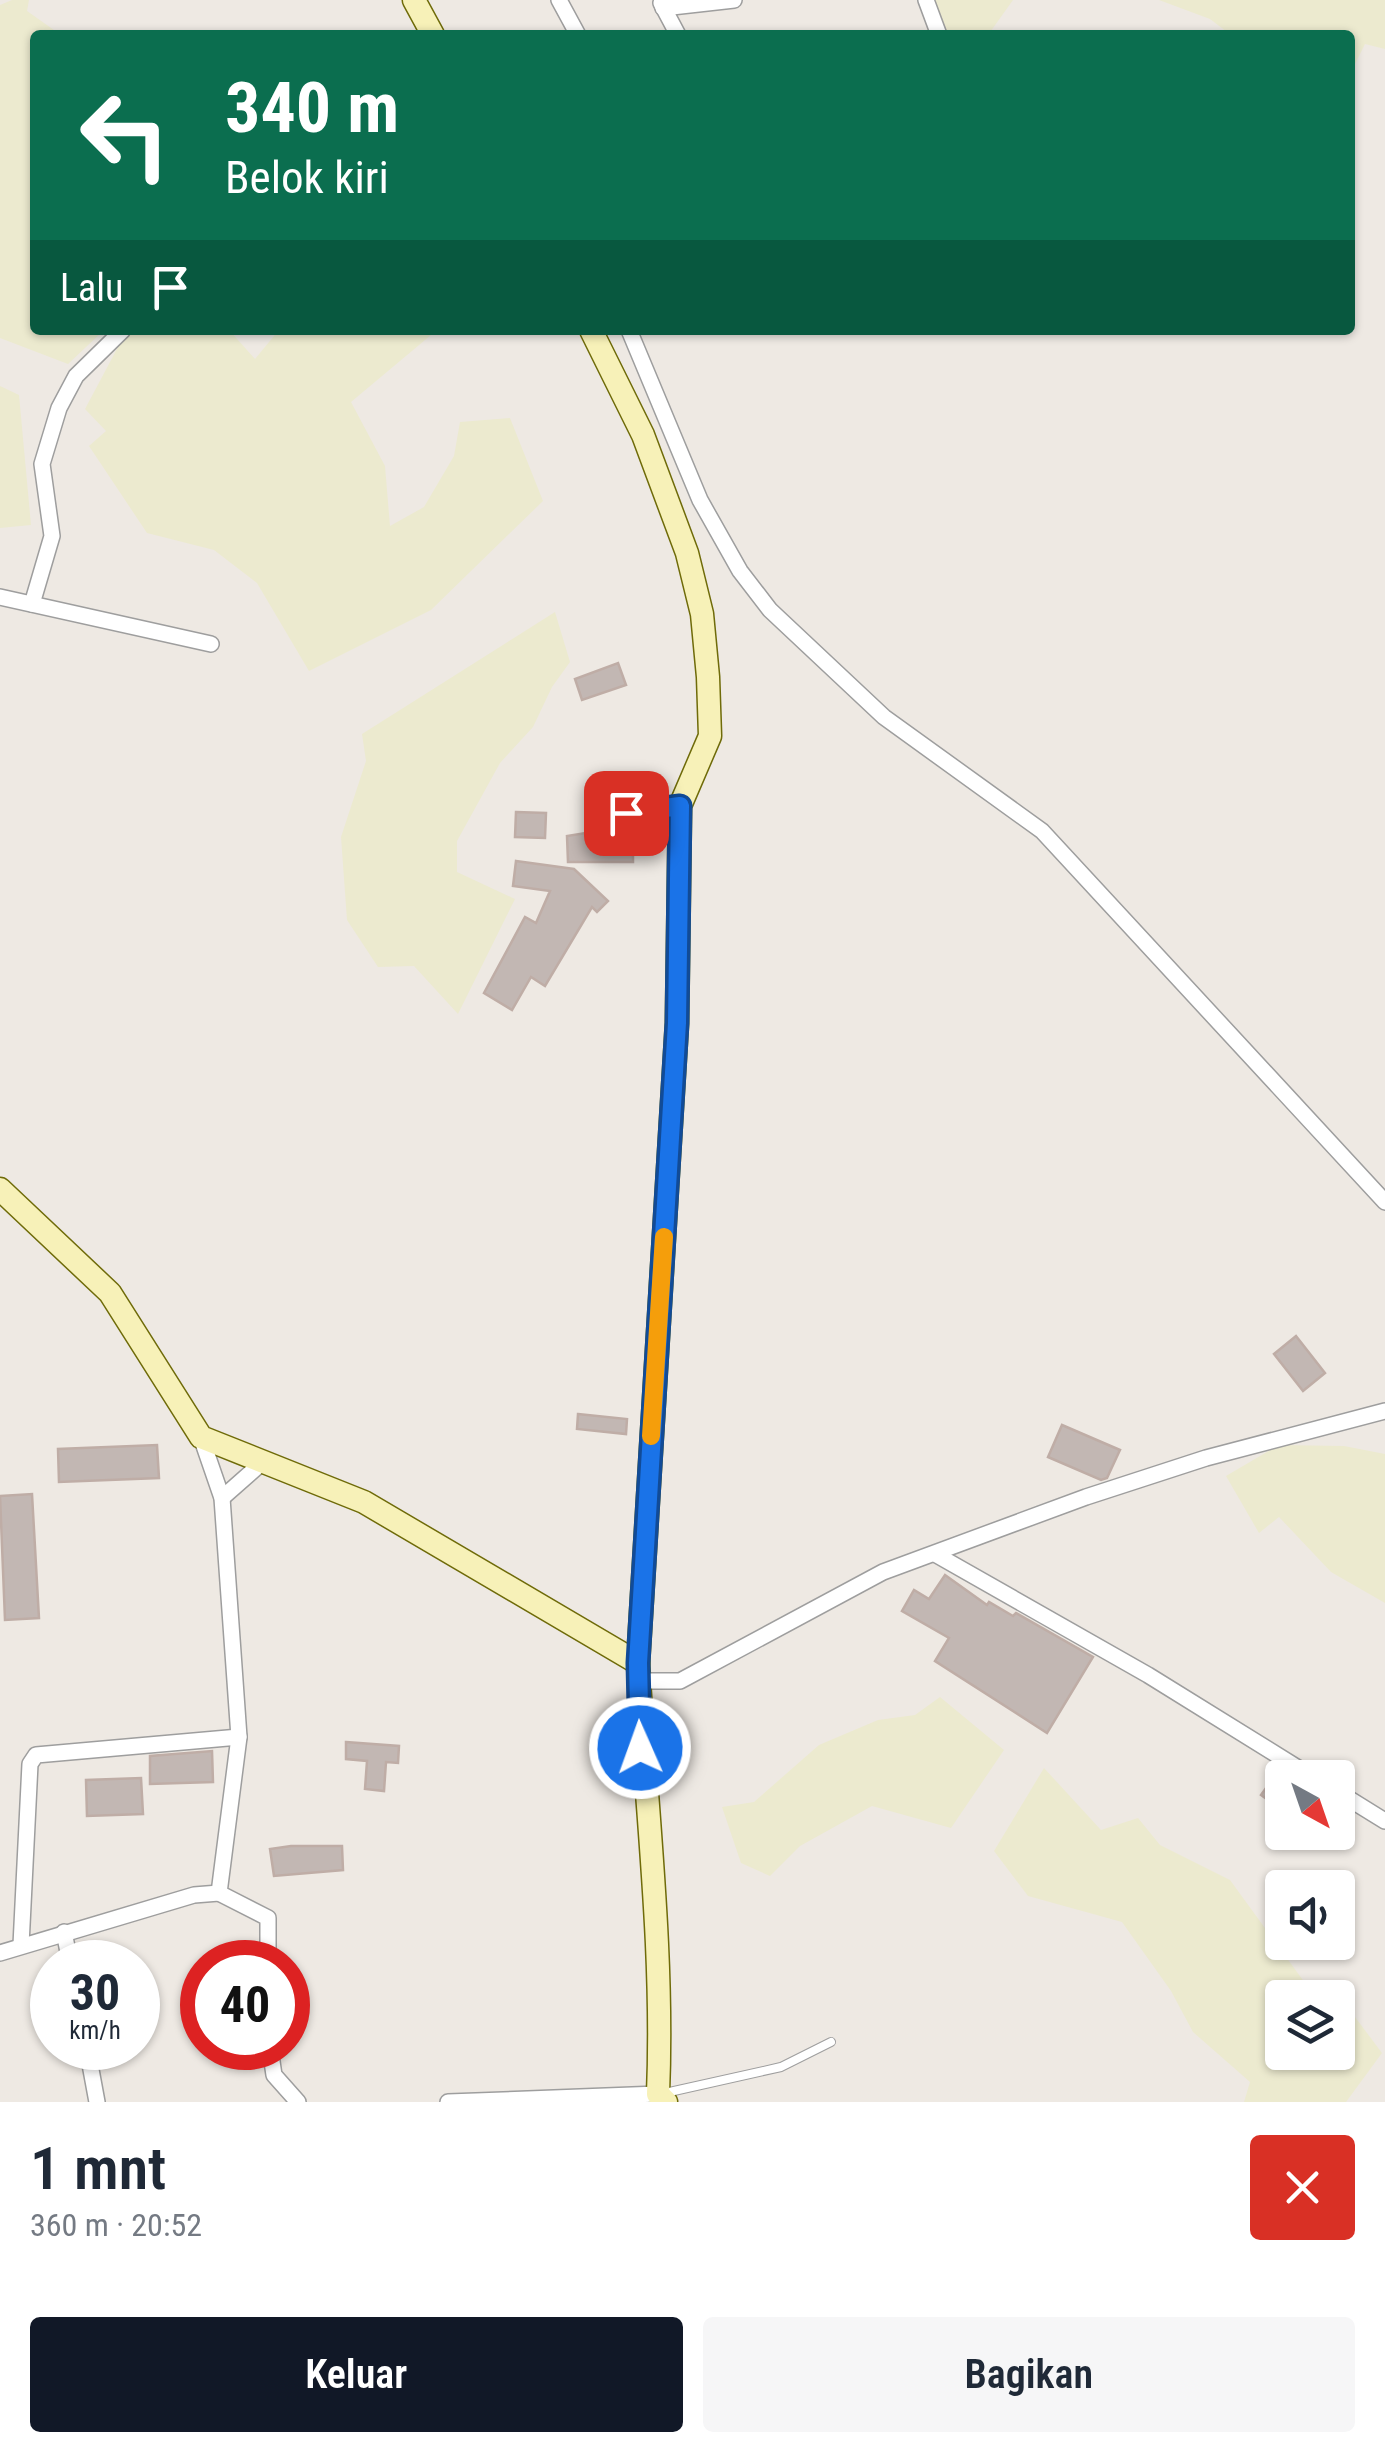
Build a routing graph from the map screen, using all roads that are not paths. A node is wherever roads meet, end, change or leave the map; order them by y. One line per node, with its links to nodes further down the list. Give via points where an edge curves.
1 (414, 0): 6 (street)
2 (558, 0): 7 (street)
3 (734, 0): 5 (street)
4 (926, 0): 9 (street)
5 (661, 4): 8 (street)
6 (430, 30)
7 (575, 30)
8 (675, 30)
9 (937, 30)
10 (118, 335): 14 (street, via 76,376 59,408 42,464 52,536)
11 (593, 335): 16 (street, via 654,462 702,614 710,736)
12 (631, 335): 19 (street, via 700,500 770,610 884,717 1042,831)
13 (0, 598): 14 (street)
14 (32, 604): 15 (street)
15 (211, 644)
16 (680, 806): 17 (lane); 25 (street, via 677,1023)
17 (599, 816)
18 (0, 1189): 21 (street, via 110,1292)
19 (1385, 1202)
20 (1385, 1411): 24 (street, via 1206,1458)
21 (201, 1437): 22 (street); 23 (street)
22 (264, 1460): 23 (street); 25 (street, via 364,1502)
23 (222, 1498): 26 (street)
24 (935, 1554): 25 (street, via 861,1583 680,1680); 27 (street)
25 (638, 1672): 39 (street)
26 (239, 1736): 30 (street); 34 (street, via 36,1755 30,1764)
27 (1285, 1760)
28 (1355, 1802): 29 (street)
29 (1385, 1821)
30 (219, 1893): 31 (street); 33 (street, via 268,1918)
31 (64, 1932): 32 (street); 34 (street)
32 (66, 1940)
33 (268, 1940)
34 (21, 1945): 35 (street)
35 (0, 1952)
36 (832, 2042): 39 (lane, via 781,2067)
37 (91, 2070): 41 (street)
38 (273, 2070): 40 (street)
39 (662, 2098): 42 (street)
40 (295, 2101)
41 (98, 2102)
42 (448, 2102)

